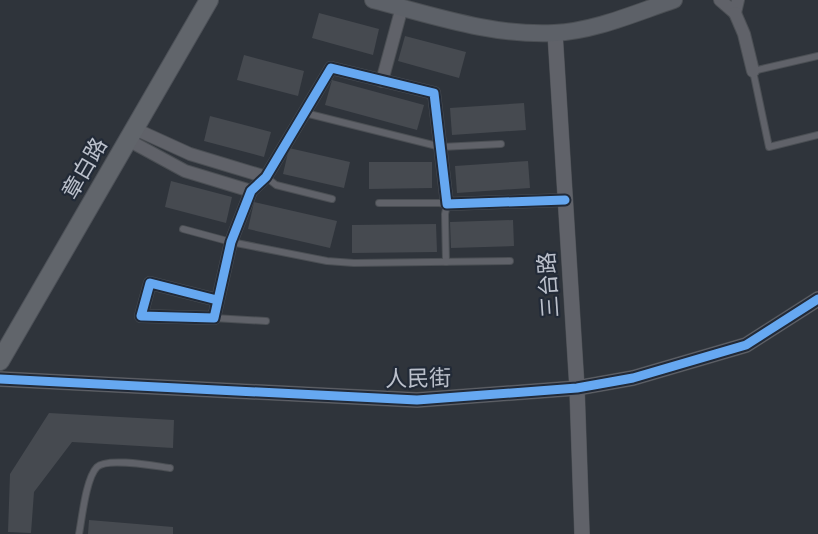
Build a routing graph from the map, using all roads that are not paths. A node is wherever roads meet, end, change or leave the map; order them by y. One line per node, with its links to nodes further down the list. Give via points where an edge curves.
1 (209, 0): 12 (main road, 章白路)
2 (373, 0): 6 (main road)
3 (674, 0): 7 (main road, via 589,28)
4 (720, 0): 5 (street)
5 (737, 6): 9 (street)
6 (402, 8): 7 (main road, via 511,32); 10 (street)
7 (555, 33): 19 (street, 三台路)
8 (818, 56): 9 (lane)
9 (753, 71): 13 (lane, via 769,147)
10 (382, 81): 11 (street, via 332,68); 15 (street, via 434,93)
11 (305, 113): 15 (lane); 16 (street)
12 (131, 134): 16 (street); 17 (street, via 185,171); 30 (main road, 章白路)
13 (818, 135)
14 (501, 144): 15 (lane)
15 (441, 147): 21 (street)
16 (266, 177): 17 (street); 18 (lane, via 276,184)
17 (250, 191): 23 (street)
18 (332, 199)
19 (565, 200): 21 (street); 32 (street, 三台路)
20 (379, 203): 21 (lane)
21 (447, 204): 25 (lane)
22 (183, 229): 23 (lane)
23 (231, 242): 25 (lane, via 327,261); 27 (street)
24 (510, 261): 25 (lane)
25 (446, 262)
26 (818, 299): 32 (street, 人民街, via 746,345 633,378)
27 (217, 300): 28 (street); 28 (street, via 150,283 141,316)
28 (214, 318): 29 (lane)
29 (266, 321)
30 (0, 361)
31 (0, 379): 32 (street, 人民街, via 417,400)
32 (577, 388): 35 (street, 三台路)
33 (170, 468): 34 (lane, via 109,462 98,466 91,476)
34 (79, 534)
35 (582, 534)

